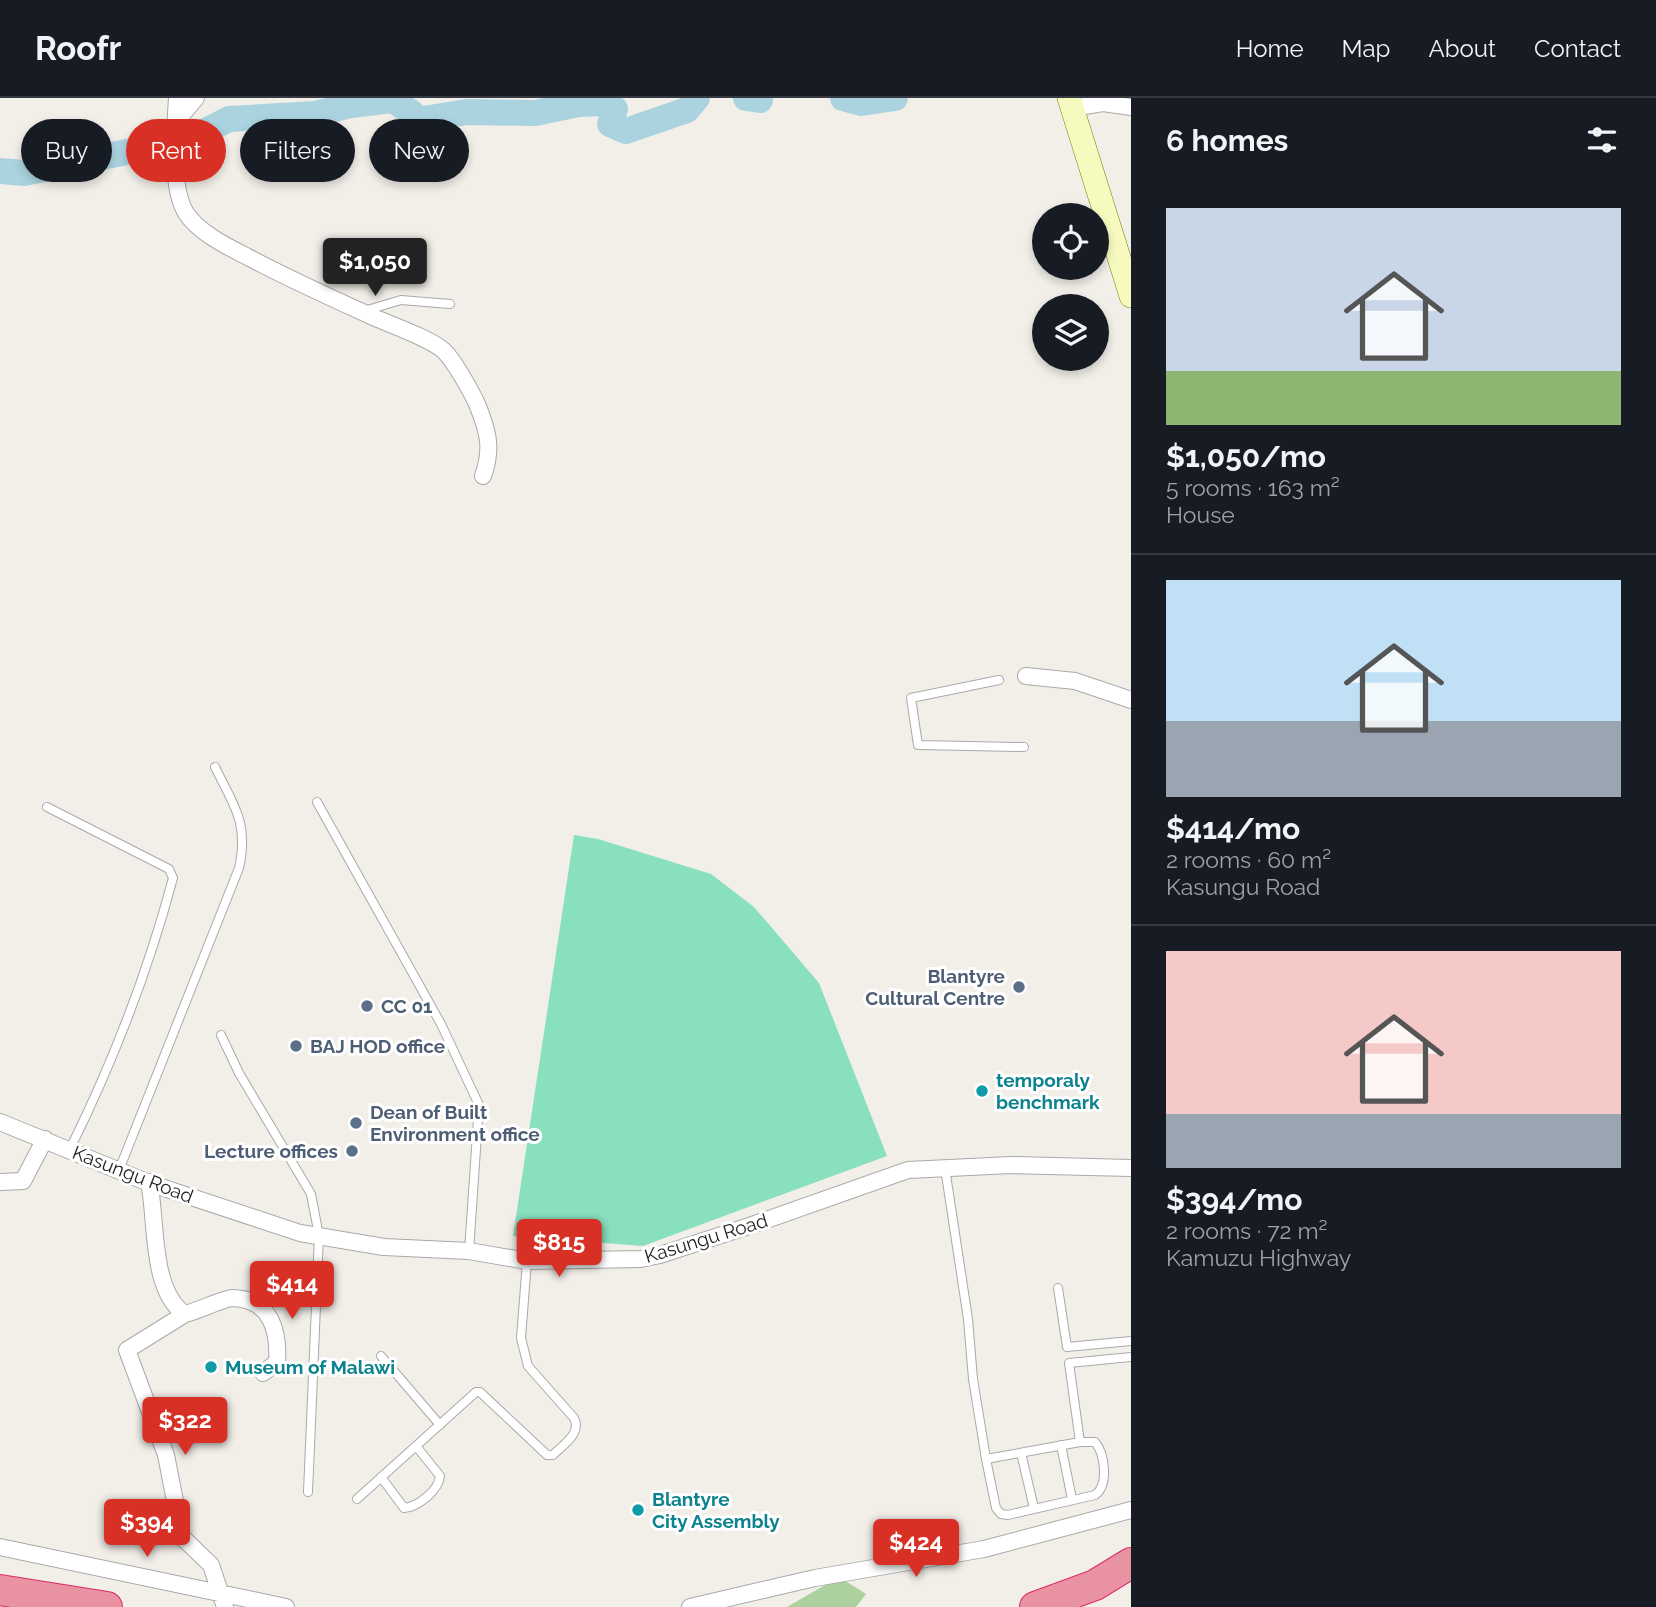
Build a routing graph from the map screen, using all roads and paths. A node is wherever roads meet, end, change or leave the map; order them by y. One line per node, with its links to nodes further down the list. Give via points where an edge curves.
1 (177, 98): 5 (street)
2 (196, 98): 6 (street)
3 (1071, 103): 4 (street); 8 (main road)
4 (1131, 107)
5 (176, 119)
6 (181, 119)
7 (177, 182): 10 (street, via 180,202 198,226 238,252)
8 (1131, 296)
9 (450, 304): 10 (lane, via 401,300)
10 (362, 312): 11 (street, via 443,351 471,391 483,418 490,458)
11 (483, 476)
12 (1026, 676): 14 (street, via 1075,681)
13 (999, 680): 15 (lane, via 911,698 918,745)
14 (1131, 700)
15 (1024, 747)
16 (215, 767): 25 (lane, via 242,830 239,868)
17 (317, 802): 29 (lane, via 441,1024 479,1105)
18 (47, 807): 22 (lane, via 169,869 173,878 156,943)
19 (221, 1035): 28 (lane, via 311,1195)
20 (0, 1122): 21 (street, Kasungu Road)
21 (45, 1139): 22 (street, Kasungu Road); 26 (street, via 23,1181)
22 (70, 1149): 25 (street, Kasungu Road)
23 (945, 1167): 24 (street, Kasungu Road); 30 (street, Kasungu Road, via 908,1170 641,1259); 44 (lane)
24 (1131, 1168)
25 (120, 1170): 27 (street, Kasungu Road)
26 (0, 1182)
27 (149, 1182): 28 (street, Kasungu Road); 32 (street, via 160,1265 174,1307)
28 (319, 1236): 29 (street, Kasungu Road, via 384,1247); 46 (lane)
29 (469, 1251): 30 (street, Kasungu Road)
30 (527, 1261): 39 (lane, via 521,1338 528,1366 575,1418 577,1431 554,1455 548,1455 480,1392 472,1393)
31 (1058, 1288): 34 (lane)
32 (185, 1314): 38 (street, via 231,1297 262,1308 276,1331 278,1350 276,1362); 54 (street, via 127,1350 166,1455 183,1537 211,1565)
33 (1131, 1341): 34 (lane)
34 (1067, 1347): 37 (lane)
35 (381, 1356): 39 (lane)
36 (1131, 1357): 37 (lane)
37 (1069, 1363): 40 (lane)
38 (263, 1373)
39 (440, 1425): 42 (lane)
40 (1080, 1442): 41 (lane); 48 (lane, via 1095,1442 1099,1447 1104,1485 1095,1495)
41 (1061, 1445): 43 (lane); 48 (lane)
42 (416, 1446): 45 (lane); 45 (lane, via 440,1476 436,1487 414,1506 404,1508)
43 (1021, 1453): 44 (lane); 49 (lane)
44 (986, 1460): 49 (lane, via 1001,1514)
45 (381, 1477): 47 (lane)
46 (308, 1492)
47 (357, 1499)
48 (1072, 1499): 49 (lane)
49 (1034, 1508)
50 (1131, 1510): 57 (street, via 984,1549 815,1578)
51 (0, 1548): 54 (street)
52 (1131, 1563): 58 (highway, via 1095,1586)
53 (0, 1590): 55 (highway)
54 (223, 1601): 56 (street)
55 (107, 1607)
56 (286, 1607)
57 (690, 1607)
58 (1035, 1607)

